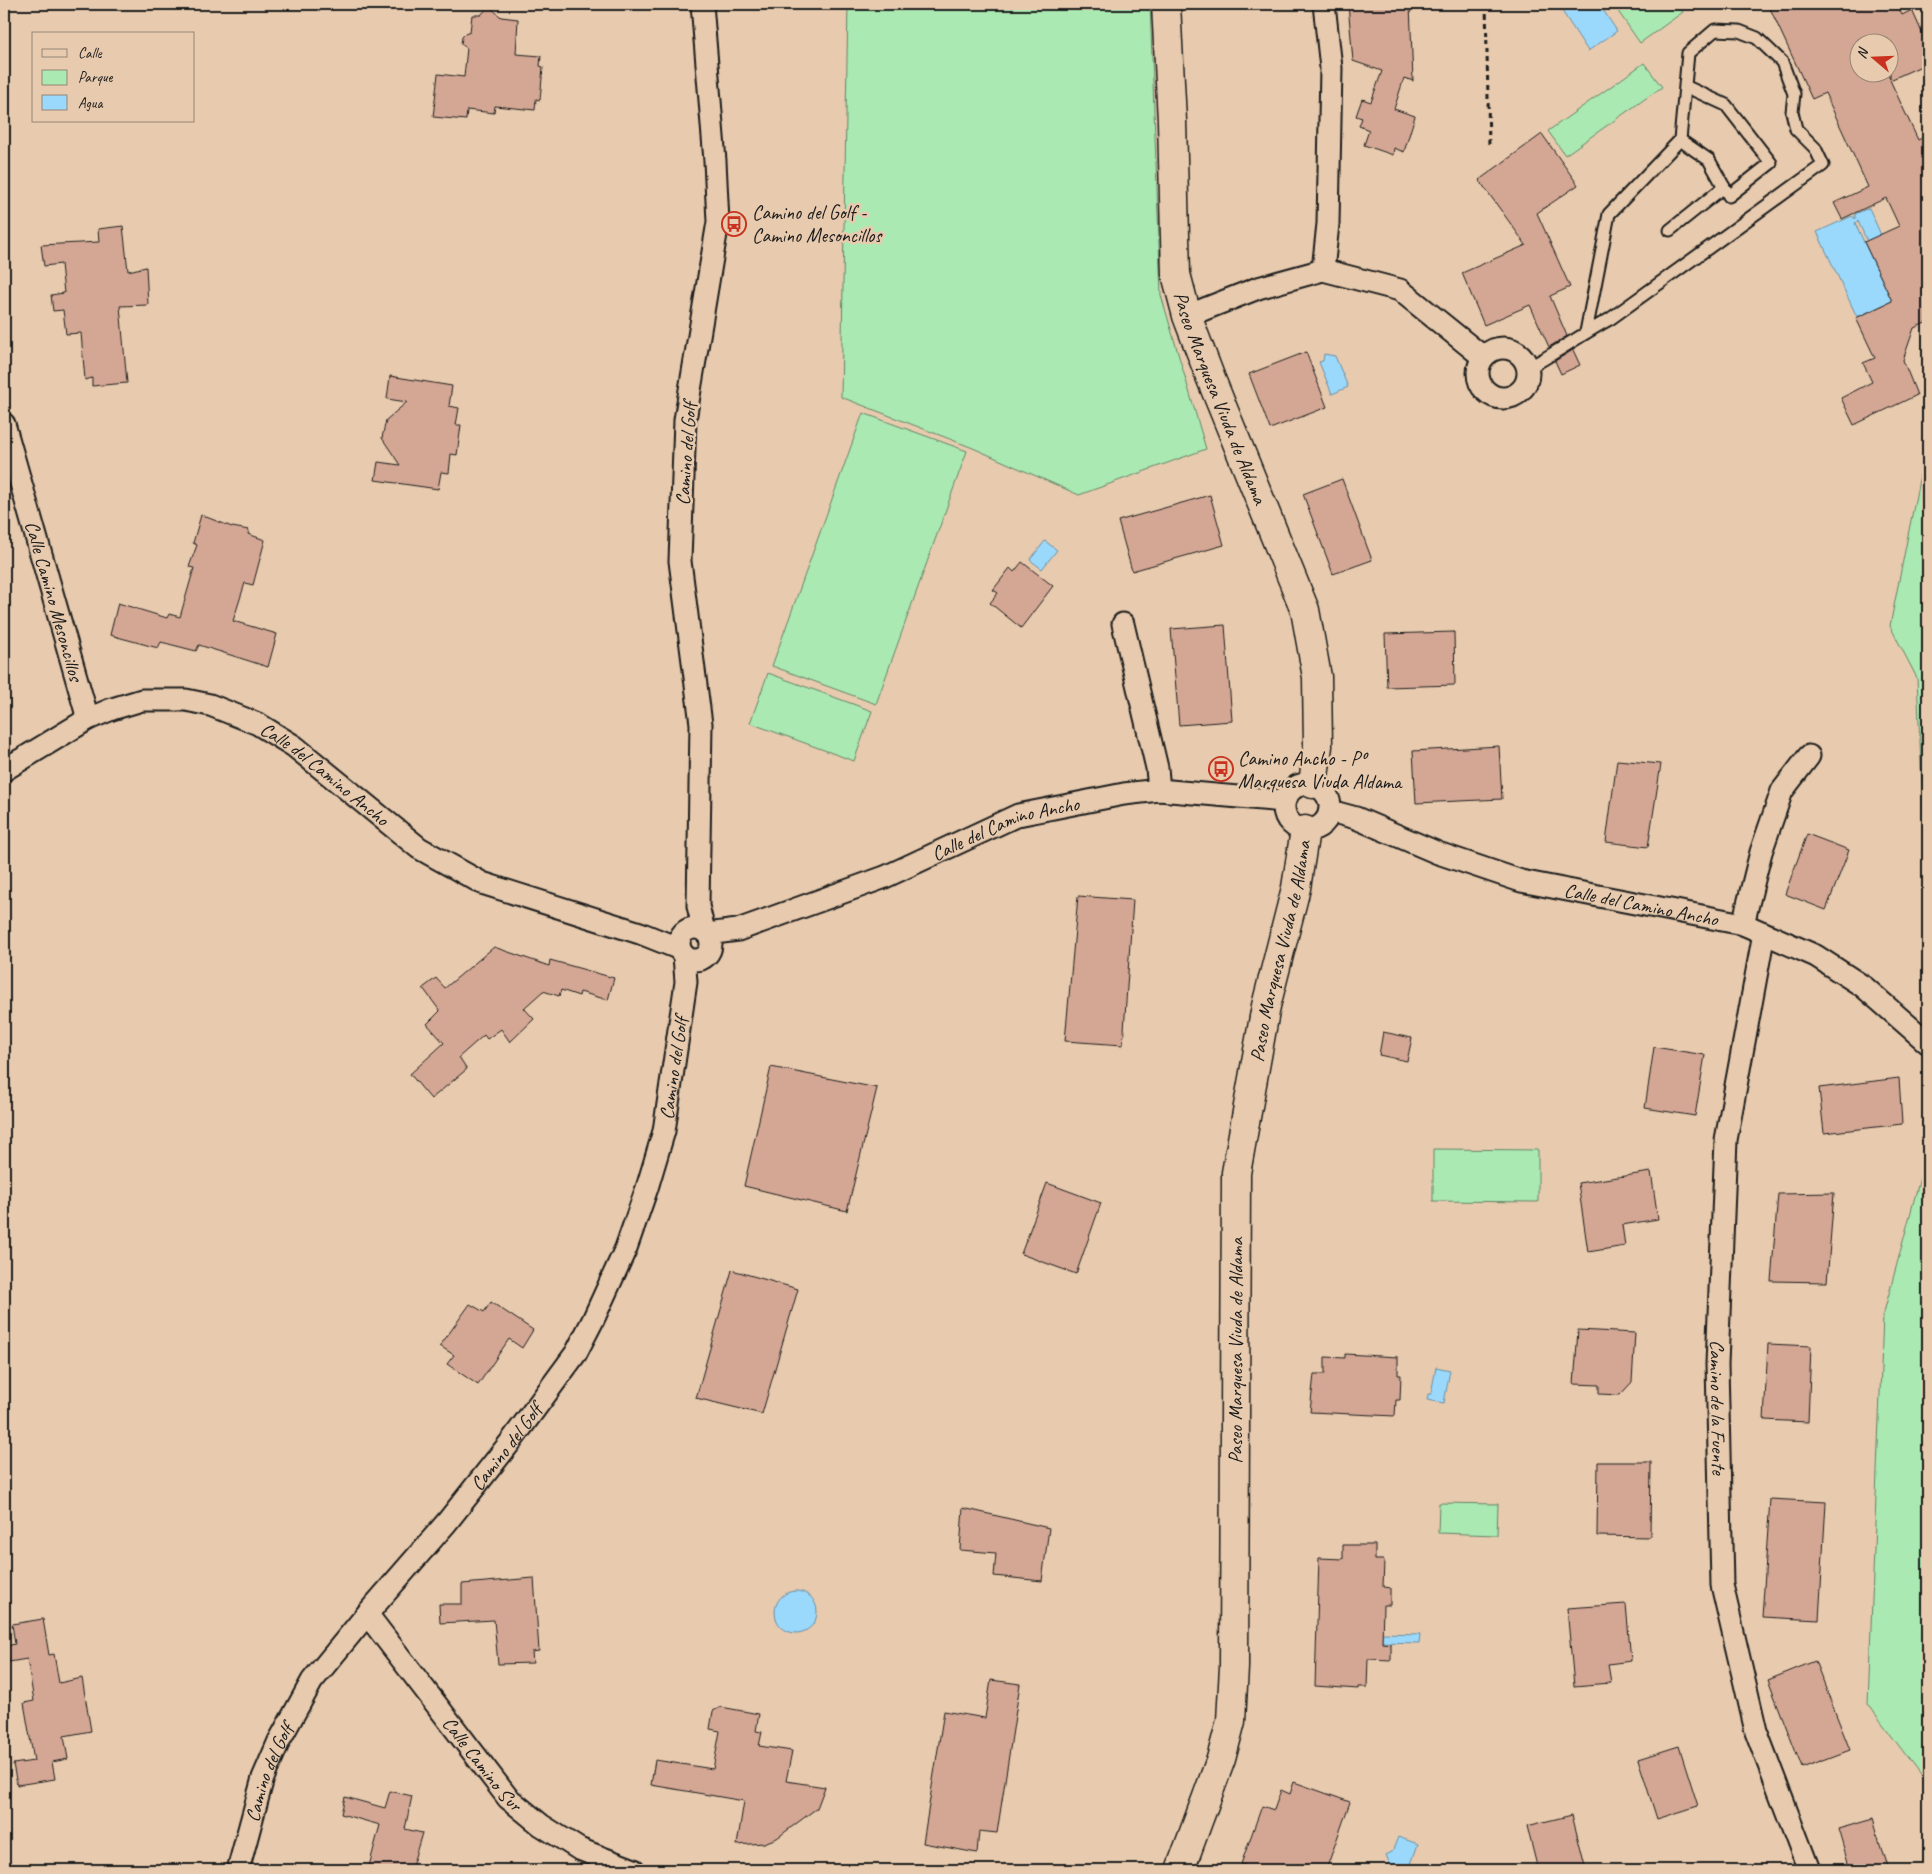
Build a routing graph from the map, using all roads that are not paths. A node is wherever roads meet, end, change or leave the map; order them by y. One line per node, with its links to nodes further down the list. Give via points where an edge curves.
1 (702, 4): 25 (street, Camino del Golf, via 718,222 686,420 680,561 701,724 698,906)
2 (1166, 4): 9 (street, Paseo Marquesa Viuda de Aldama, via 1176,274)
3 (1324, 4): 8 (street, via 1331,68 1328,224)
4 (1686, 87): 5 (lane); 6 (lane, via 1726,105 1771,163 1730,196); 10 (lane, via 1688,53 1715,30 1739,31 1757,38 1782,62 1794,94 1792,112 1796,129 1815,148 1823,165 1610,319)
5 (1680, 140): 6 (lane, via 1709,160); 10 (lane, via 1609,214)
6 (1724, 187): 7 (lane)
7 (1670, 230)
8 (1323, 270): 9 (street, via 1258,288); 11 (street, via 1400,290)
9 (1187, 316): 18 (street, Paseo Marquesa Viuda de Aldama, via 1305,610 1317,677 1318,746)
10 (1586, 332): 12 (lane, via 1562,350)
11 (1483, 357): 12 (street, via 1492,350 1503,348 1518,354); 12 (street, via 1478,368 1479,381 1486,392 1497,398 1510,398 1521,392)
12 (1528, 368)
13 (4, 424): 15 (street, Calle Camino Mesoncillos)
14 (1123, 624): 19 (street, via 1157,768)
15 (88, 719): 17 (street, Calle del Camino Ancho); 25 (street, Calle del Camino Ancho, via 142,700 186,700 233,712 294,746 420,848 482,883 640,933)
16 (1809, 756): 23 (street, via 1782,791 1761,852)
17 (4, 770)
18 (1313, 784): 20 (street, via 1295,786); 21 (street, via 1325,791)
19 (1159, 790): 20 (street, Calle del Camino Ancho); 25 (street, Calle del Camino Ancho, via 1018,815 886,877)
20 (1284, 800): 22 (street, via 1283,809 1290,824)
21 (1330, 812): 22 (street, via 1321,826); 23 (street, Calle del Camino Ancho, via 1356,818 1438,853 1521,881)
22 (1305, 830): 30 (street, Paseo Marquesa Viuda de Aldama, via 1296,888 1266,1006 1236,1173 1231,1721 1221,1758)
23 (1743, 924): 24 (street, Calle del Camino Ancho)
24 (1764, 933): 26 (street, Calle del Camino Ancho, via 1816,956 1864,987); 31 (street, Camino de la Fuente, via 1726,1140 1718,1364 1722,1586 1756,1731)
25 (694, 943): 27 (street, Camino del Golf, via 664,1131 626,1248 593,1320 576,1353 512,1440 447,1522)
26 (1928, 1042)
27 (367, 1614): 28 (street, Camino del Golf, via 312,1681 279,1741 263,1778); 29 (street, Calle Camino Sur, via 508,1798 541,1826 579,1849)
28 (238, 1870)
29 (634, 1870)
30 (1180, 1870)
31 (1809, 1870)

